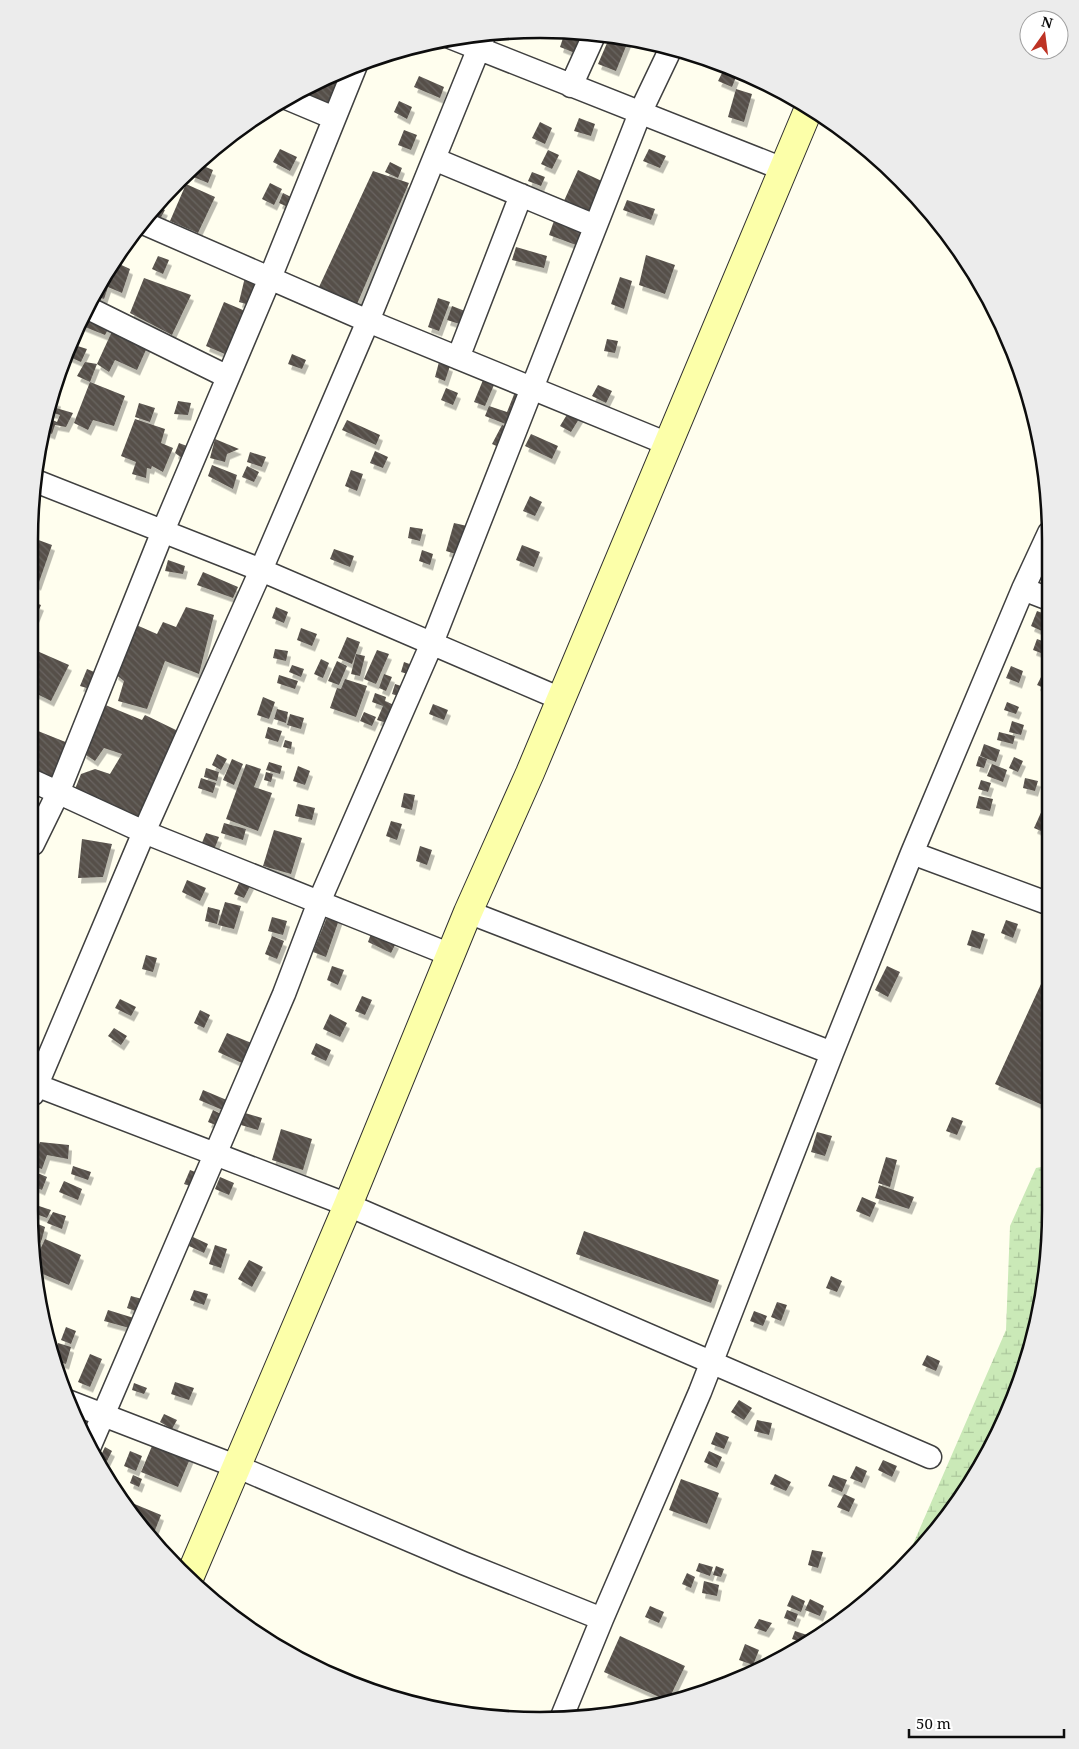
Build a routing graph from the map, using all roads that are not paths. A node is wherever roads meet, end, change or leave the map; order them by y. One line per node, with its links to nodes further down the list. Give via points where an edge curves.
1 (482, 41): 5 (street); 10 (street)
2 (592, 41): 5 (street)
3 (668, 55): 7 (street)
4 (352, 74): 9 (street)
5 (571, 86): 7 (street)
6 (295, 102): 9 (street)
7 (640, 113): 11 (street); 14 (street)
8 (806, 115): 11 (street)
9 (334, 118): 15 (street)
10 (434, 158): 12 (street); 17 (street)
11 (783, 169): 21 (street)
12 (521, 195): 14 (street); 18 (street)
13 (148, 225): 15 (street)
14 (595, 226): 20 (street)
15 (270, 278): 17 (street); 19 (street)
16 (93, 310): 19 (street)
17 (368, 321): 18 (street); 25 (street)
18 (458, 358): 20 (street)
19 (228, 377): 23 (street)
20 (532, 388): 21 (street); 28 (street)
21 (668, 444): 29 (street)
22 (41, 483): 23 (street)
23 (163, 531): 25 (street); 31 (street)
24 (1042, 548): 26 (street)
25 (262, 570): 28 (street); 32 (street)
26 (1024, 588): 27 (street); 34 (street)
27 (1042, 596)
28 (432, 643): 29 (street); 36 (street)
29 (561, 699): 37 (street)
30 (38, 783): 31 (street)
31 (58, 792): 32 (street); 33 (street)
32 (144, 832): 36 (street); 40 (street)
33 (38, 834)
34 (912, 852): 35 (street); 39 (street)
35 (1042, 901)
36 (319, 902): 38 (street); 42 (street)
37 (468, 912): 38 (street); 39 (street)
38 (450, 955): 43 (street)
39 (832, 1053): 44 (street)
40 (38, 1079)
41 (38, 1089): 42 (street)
42 (216, 1154): 43 (street); 46 (street)
43 (348, 1205): 44 (street); 49 (street)
44 (712, 1362): 48 (street); 51 (street)
45 (77, 1405): 46 (street)
46 (103, 1414): 47 (street); 49 (street)
47 (93, 1439)
48 (930, 1457)
49 (238, 1467): 50 (street); 51 (street)
50 (192, 1571)
51 (602, 1619): 52 (street)
52 (564, 1710)

